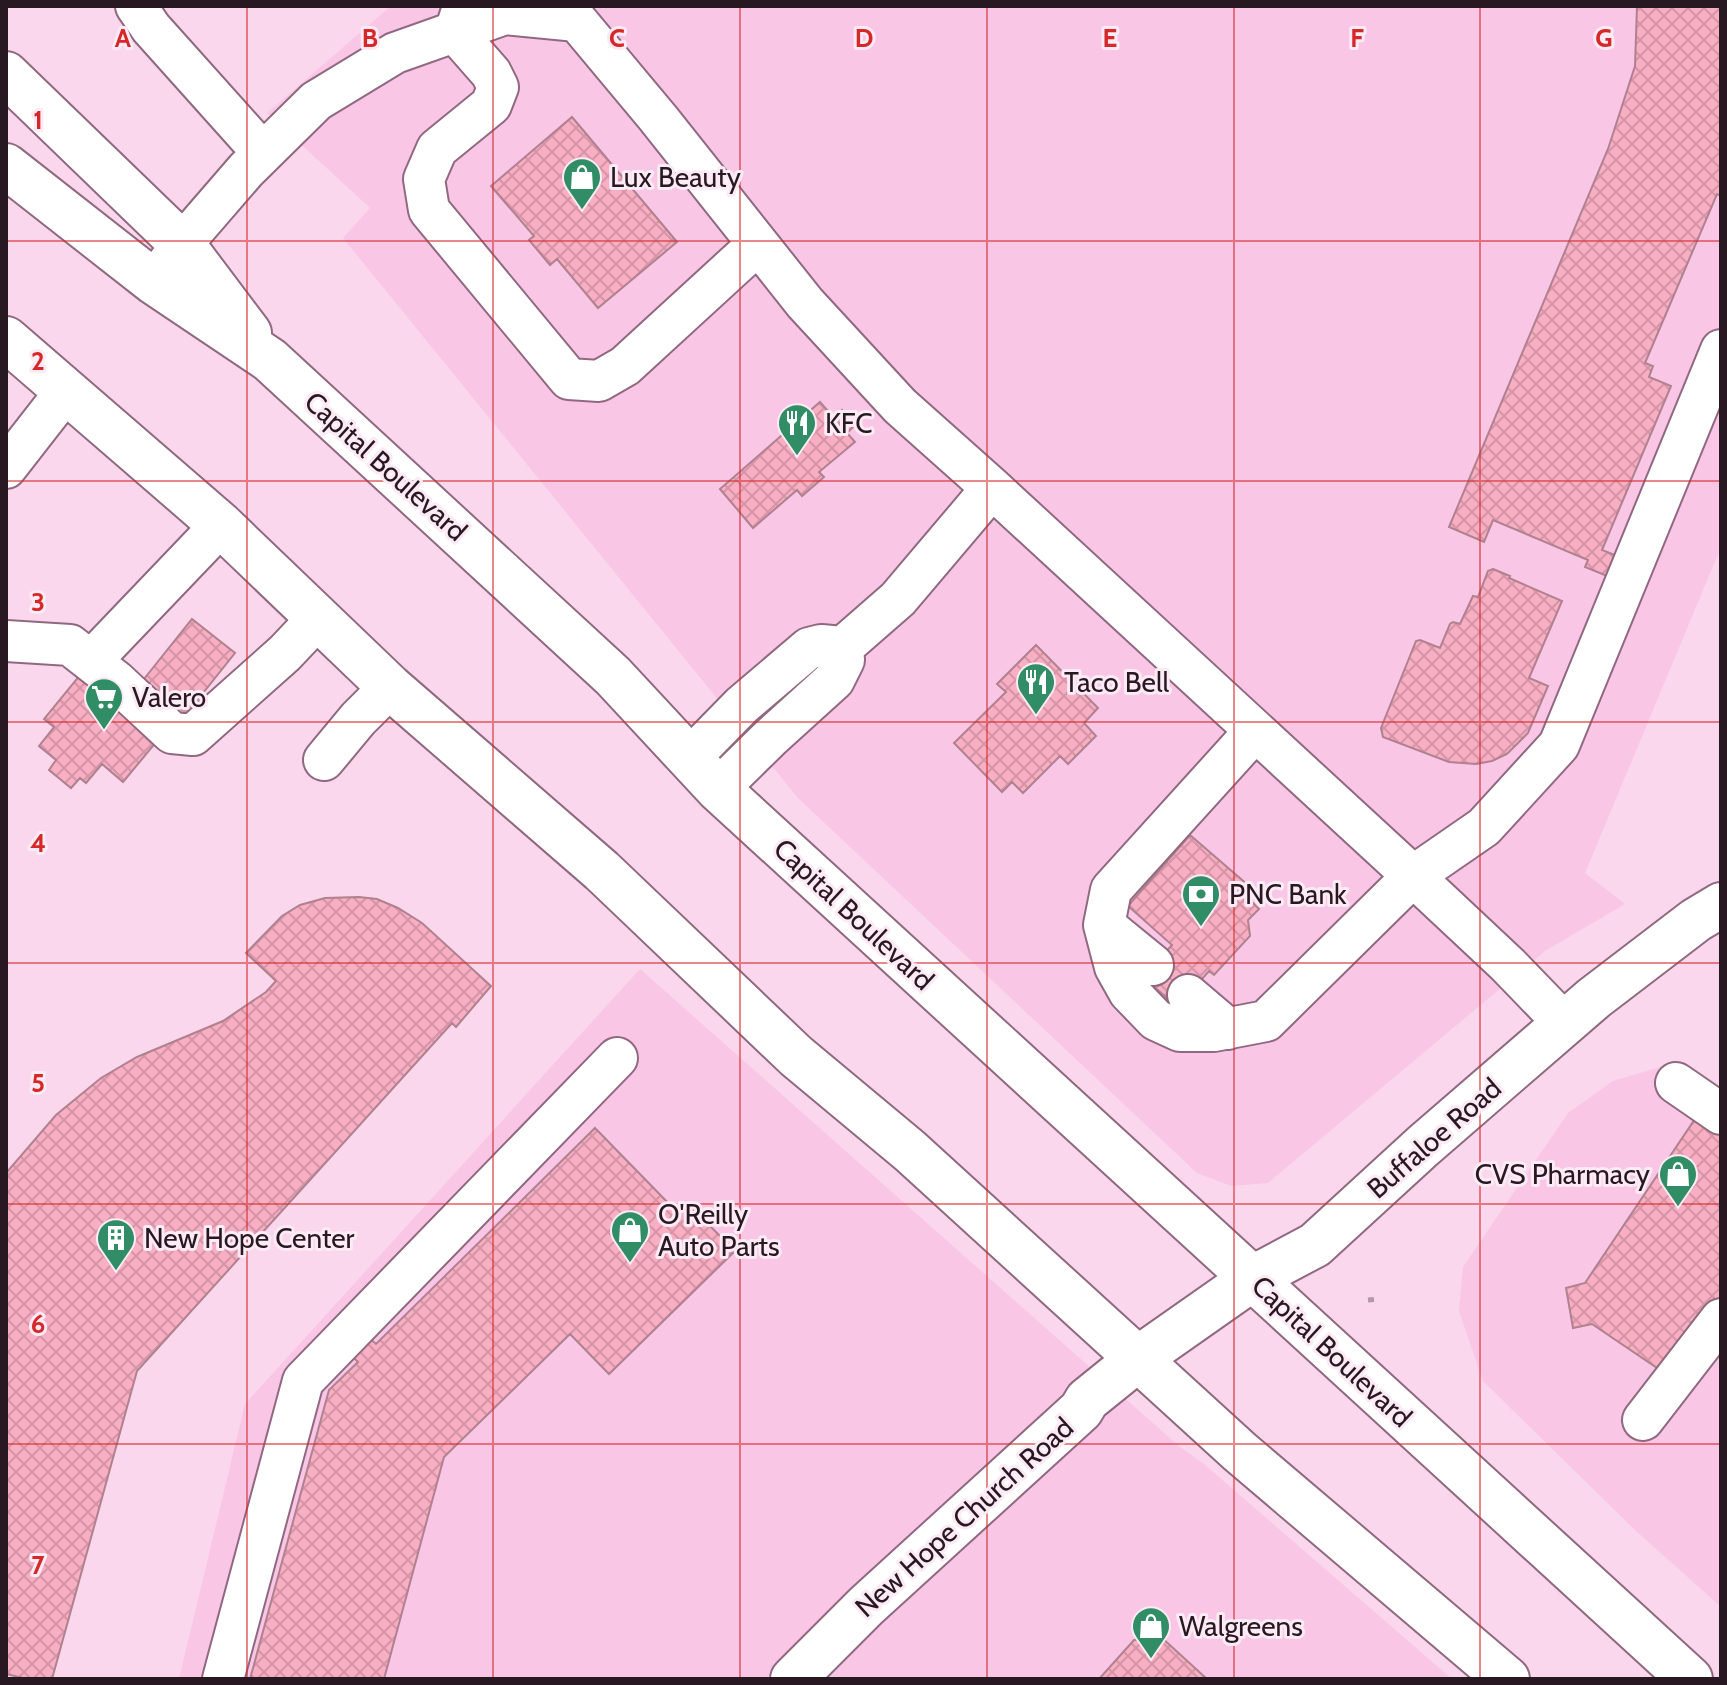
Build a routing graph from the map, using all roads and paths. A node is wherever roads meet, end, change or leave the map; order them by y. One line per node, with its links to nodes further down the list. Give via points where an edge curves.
1 (136, 6): 4 (street)
2 (459, 19): 4 (street, via 316,101); 7 (street, via 505,14 577,21); 7 (street, via 498,87 491,105 437,149 424,179 429,210 569,379 599,381 625,366)
3 (6, 74): 6 (main road)
4 (263, 153): 6 (street)
5 (6, 166): 8 (main road, Capital Boulevard)
6 (182, 244): 8 (street); 11 (main road)
7 (758, 244): 14 (street, via 900,406)
8 (154, 282): 11 (main road, Capital Boulevard)
9 (6, 339): 12 (main road)
10 (1721, 350): 23 (street, via 1559,745 1484,827)
11 (270, 360): 22 (main road, Capital Boulevard, via 613,676)
12 (66, 391): 13 (street); 15 (main road)
13 (6, 468)
14 (992, 488): 20 (street); 22 (street, via 898,599 843,647 844,660 834,680 770,738)
15 (221, 525): 16 (main road); 18 (street)
16 (319, 617): 18 (street, via 193,735 172,733); 19 (main road)
17 (6, 641): 18 (street, via 70,645)
18 (91, 661)
19 (390, 687): 21 (street); 37 (main road, via 602,871 796,1056 910,1151)
20 (1255, 731): 23 (street); 25 (street, via 1111,890)
21 (324, 760)
22 (704, 773): 33 (main road, Capital Boulevard)
23 (1413, 876): 28 (street); 29 (street, via 1266,1021)
24 (1721, 905): 28 (main road, Buffaloe Road)
25 (1104, 925): 26 (street); 29 (street, via 1115,967 1129,992 1156,1020 1180,1031)
26 (1153, 965)
27 (1188, 995): 29 (street)
28 (1565, 1024): 33 (main road, Buffaloe Road, via 1315,1245)
29 (1228, 1029)
30 (617, 1058): 39 (street, via 303,1381)
31 (1676, 1083): 32 (street)
32 (1720, 1113)
33 (1253, 1278): 37 (main road, Buffaloe Road); 42 (main road, Capital Boulevard)
34 (1378, 1299): 35 (path)
35 (1368, 1300)
36 (1721, 1319): 38 (street)
37 (1139, 1358): 40 (main road, New Hope Church Road, via 1087,1400); 41 (main road, via 1240,1452)
38 (1643, 1420)
39 (223, 1679)
40 (793, 1679)
41 (1507, 1679)
42 (1690, 1679)

